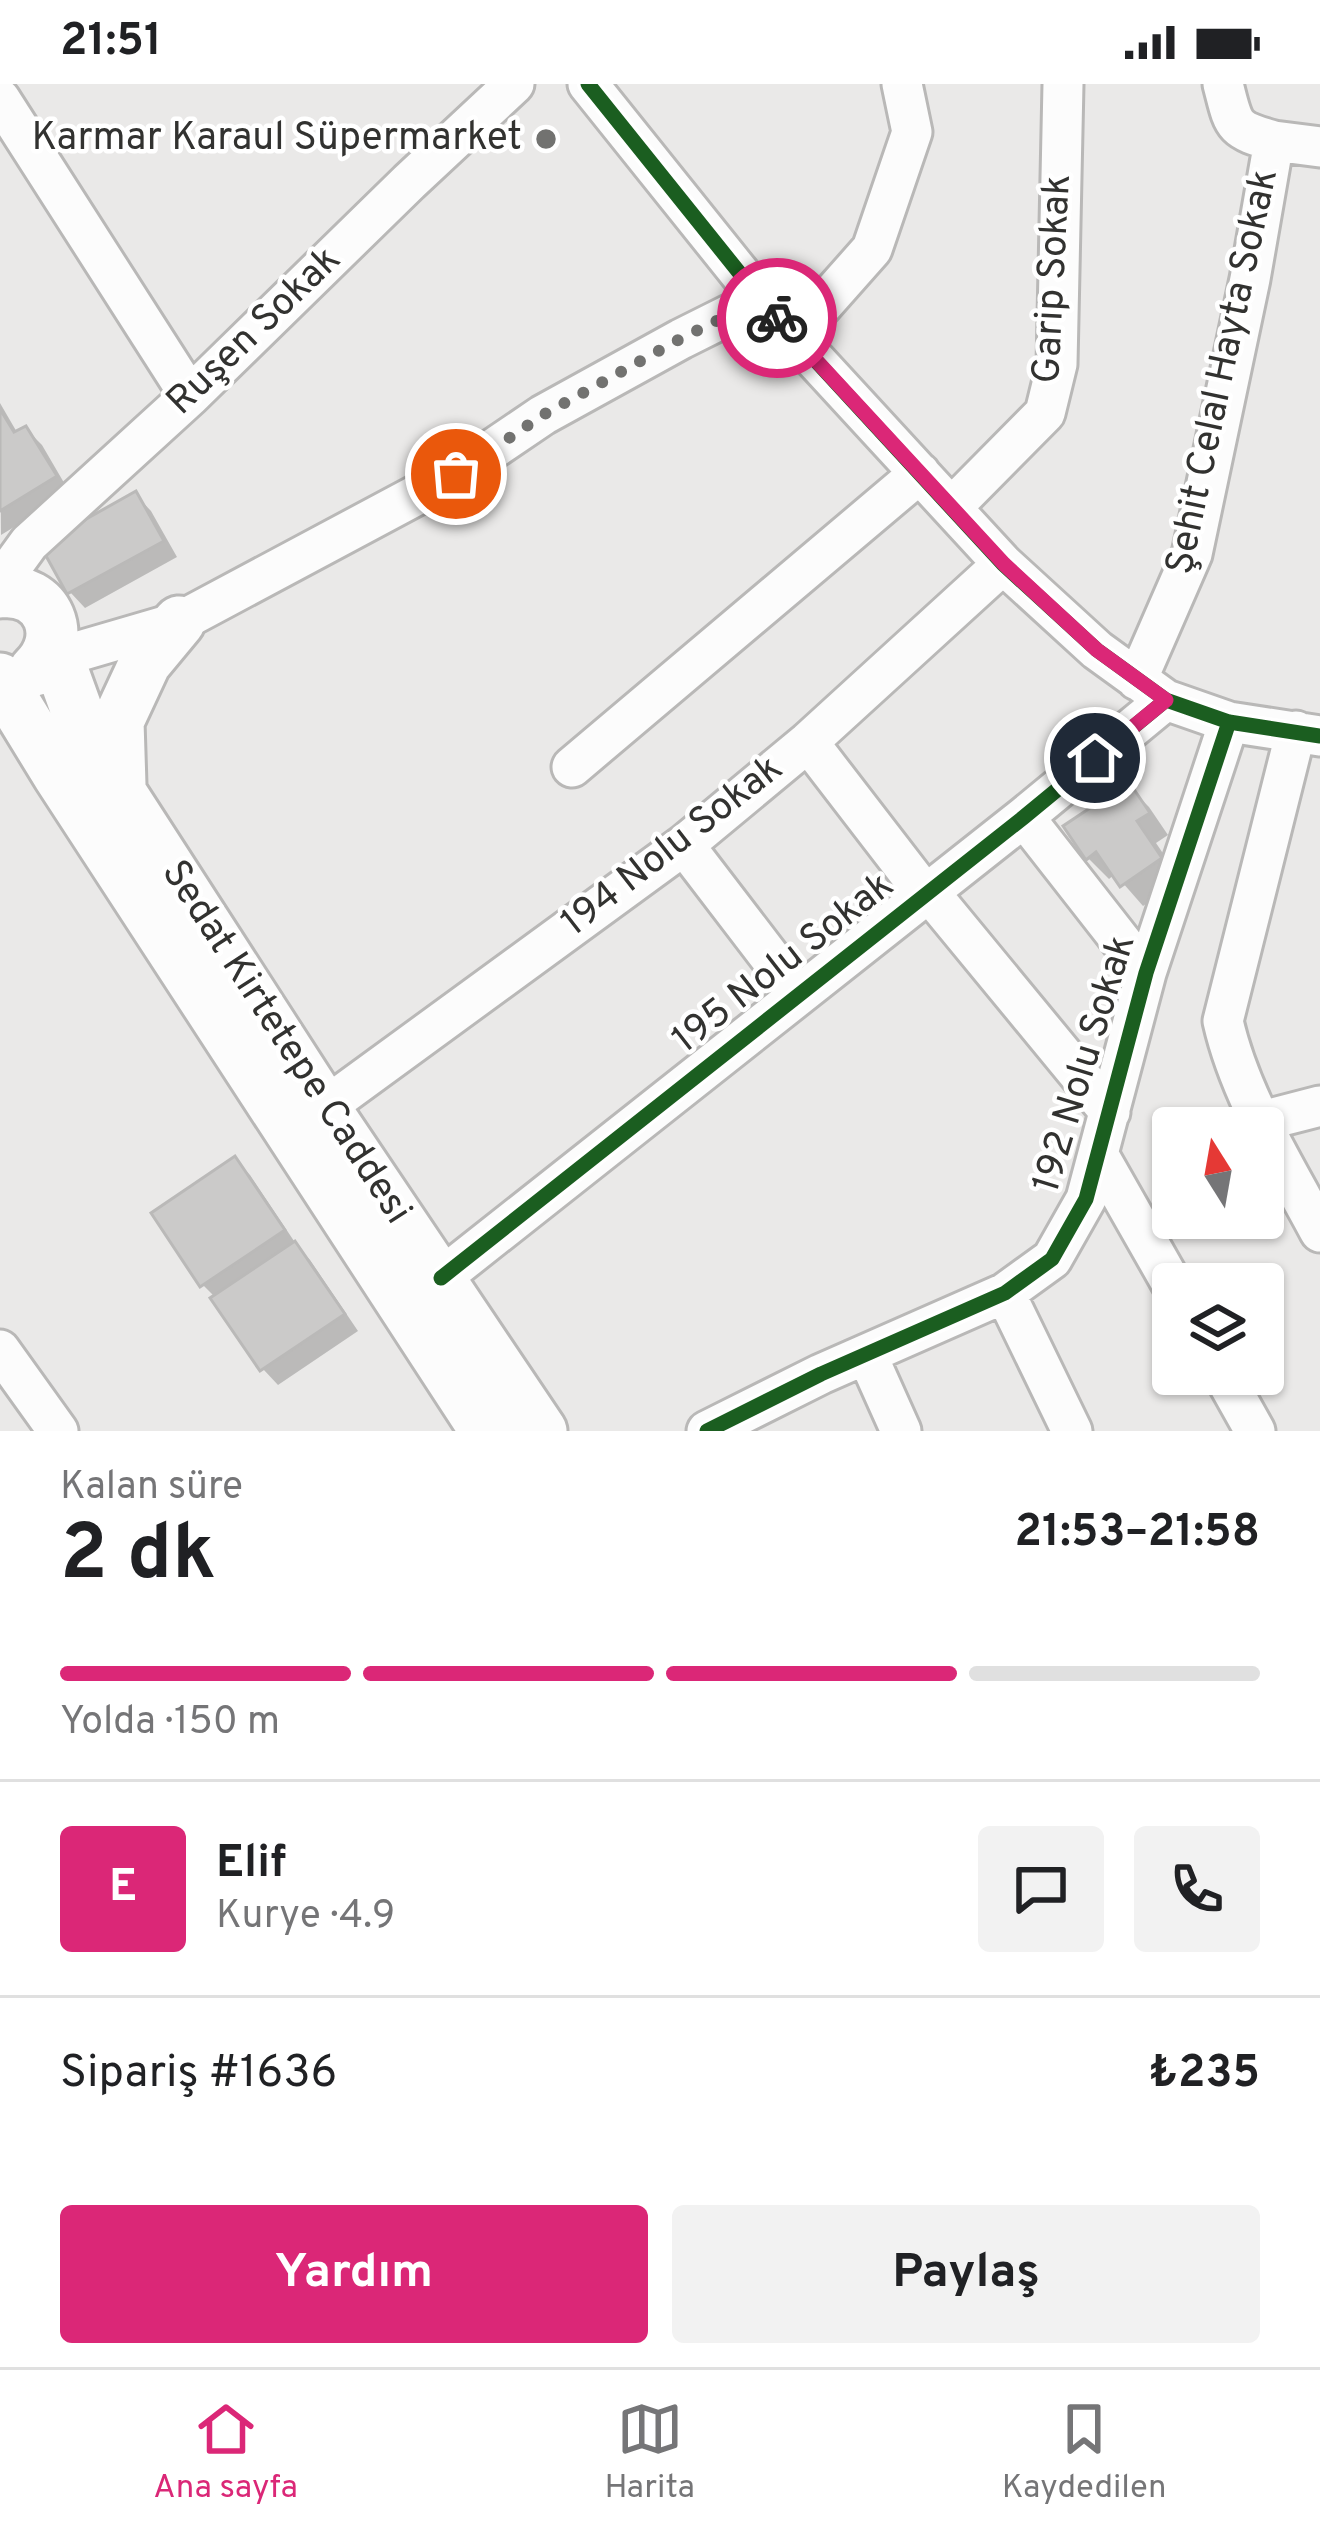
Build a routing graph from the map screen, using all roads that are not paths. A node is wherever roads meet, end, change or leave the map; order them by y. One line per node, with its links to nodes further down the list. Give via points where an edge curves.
1 (514, 84): 11 (street, Ruşen Sokak)
2 (588, 84): 9 (street)
3 (902, 84): 10 (street, via 912,132 872,249)
4 (1063, 84): 13 (street, Garip Sokak, via 1057,364 1045,413)
5 (1223, 84): 7 (street, Şehit Celal Hayta Sokak, via 1233,122)
6 (0, 99): 11 (street)
7 (1274, 141): 8 (street); 18 (street, Şehit Celal Hayta Sokak, via 1192,554)
8 (1320, 147)
9 (761, 299): 10 (street); 16 (street)
10 (794, 337): 12 (street)
11 (190, 396): 15 (street, Ruşen Sokak, via 29,543)
12 (920, 473): 13 (street); 22 (street)
13 (952, 507): 14 (street)
14 (1004, 564): 18 (street); 21 (street, 194 Nolu Sokak)
15 (2, 586): 17 (main road, via 39,604 51,624)
16 (178, 622): 17 (street); 23 (main road, via 145,663 118,721)
17 (30, 664): 23 (main road, Sedat Kirtetepe Caddesi); 44 (main road, Sedat Kirtetepe Caddesi, via 58,774)
18 (1151, 690): 19 (street); 24 (street, 195 Nolu Sokak)
19 (1229, 722): 20 (street); 27 (street, 192 Nolu Sokak)
20 (1308, 734): 30 (street, via 1223,1021)
21 (808, 742): 25 (street, 194 Nolu Sokak); 26 (street)
22 (572, 766)
23 (120, 791): 31 (main road, Sedat Kirtetepe Caddesi)
24 (1024, 817): 26 (street, 195 Nolu Sokak); 27 (street)
25 (684, 845): 28 (street); 31 (street, 194 Nolu Sokak)
26 (926, 892): 28 (street, 195 Nolu Sokak); 32 (street)
27 (1147, 973): 32 (street, 192 Nolu Sokak)
28 (798, 994): 38 (street, 195 Nolu Sokak)
29 (1320, 1106): 33 (street)
30 (1255, 1107)
31 (324, 1108): 38 (main road, Sedat Kirtetepe Caddesi)
32 (1110, 1112): 34 (street, 192 Nolu Sokak)
33 (1284, 1115)
34 (1099, 1156): 37 (street); 39 (street, 192 Nolu Sokak, via 1052,1259)
35 (1284, 1163): 36 (street)
36 (1320, 1232)
37 (1160, 1263)
38 (441, 1278): 45 (main road, Sedat Kirtetepe Caddesi)
39 (1005, 1293): 41 (street, 192 Nolu Sokak); 48 (street)
40 (0, 1350): 43 (street)
41 (867, 1355): 46 (street, 192 Nolu Sokak); 47 (street)
42 (1235, 1395): 49 (street)
43 (58, 1431)
44 (486, 1431)
45 (542, 1431)
46 (707, 1431)
47 (901, 1431)
48 (1072, 1431)
49 (1255, 1431)

